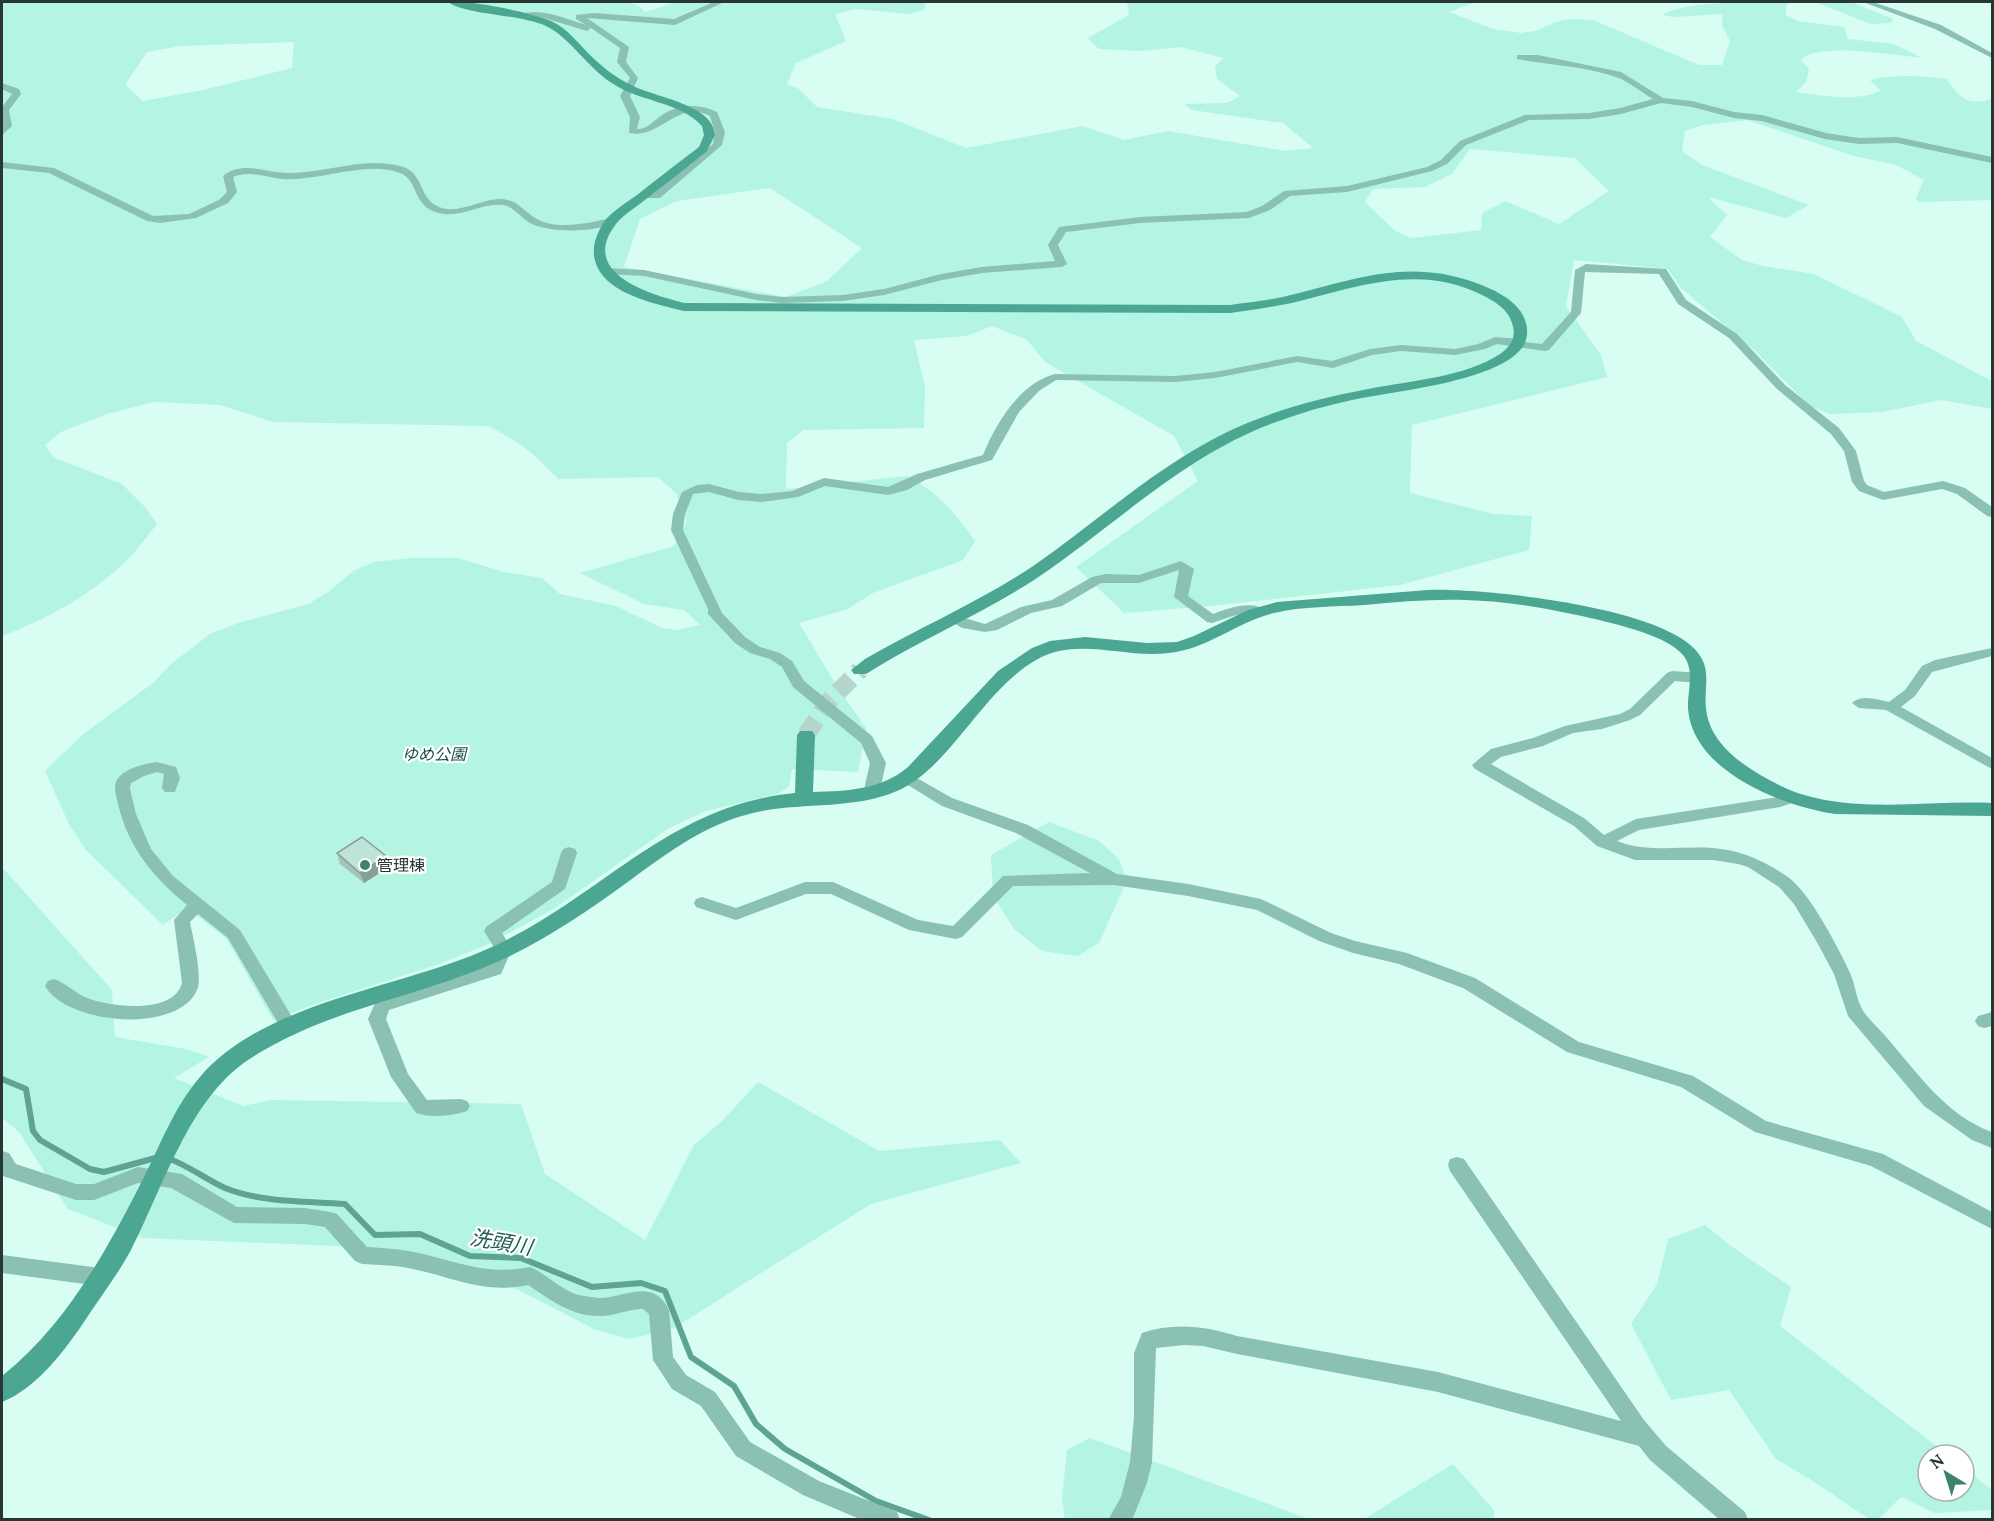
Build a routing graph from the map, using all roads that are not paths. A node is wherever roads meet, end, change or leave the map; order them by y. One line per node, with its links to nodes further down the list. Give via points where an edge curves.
1 (453, 2): 4 (street)
2 (720, 2): 5 (street, via 675,22 579,17)
3 (1867, 2): 6 (street, via 1938,27)
4 (524, 16): 5 (street); 10 (street, via 562,31 598,70 624,86)
5 (593, 28): 10 (street, via 625,47 620,60 634,78 625,96 636,117 633,131 651,130 666,117)
6 (1992, 56)
7 (1520, 57): 9 (street, via 1618,74)
8 (2, 86): 11 (street, via 17,94 4,110 7,126)
9 (1661, 100): 12 (street, via 1762,118 1825,136 1859,141 1897,140); 15 (street, via 1589,116 1528,117 1463,143 1444,162 1429,169 1347,189 1287,193 1249,215 1140,220 1063,229 1053,245 1062,264 951,275 843,298 782,300 644,273)
10 (685, 110): 14 (street, via 705,122 711,133 709,141 691,160)
11 (2, 132)
12 (1992, 160)
13 (2, 165): 14 (street, via 51,170 151,219 200,214 227,200 232,194 228,176 242,170 288,177 383,167 410,173 426,203 443,211 501,202 544,225 561,227)
14 (611, 221): 15 (street, via 601,236)
15 (603, 271): 16 (street, via 626,289 684,307 1011,309 1230,309 1297,298 1376,276 1416,273 1472,285 1502,301 1519,321)
16 (1518, 344): 17 (street, via 1545,348 1567,325 1576,313 1580,270 1586,267 1662,271 1682,302 1733,336 1781,387 1835,431 1850,451 1863,488 1883,496 1943,485 1961,491); 19 (street, via 1504,358 1487,366 1294,411 1210,446 1051,562); 29 (street, via 1495,340 1455,352 1401,348 1370,352 1333,364 1297,359 1175,379 1055,377 1037,384 995,436 988,457 921,477 894,490 824,482 794,494 762,498 701,488 688,492 676,530 716,609 715,614 755,651 787,664 798,684 867,740 878,763)
17 (1992, 513)
18 (1260, 612): 19 (street, via 1238,609 1212,619 1181,597 1187,570 1181,565 1132,581 1098,580 1059,603 1026,609 988,629 977,629); 22 (street, via 1294,605 1456,594 1513,599 1660,632 1676,639 1691,653); 27 (street, via 1195,643 1174,648 1058,644 1037,652 989,688 959,726)
19 (954, 619): 21 (street)
20 (1992, 652): 24 (street, via 1927,669 1910,693)
21 (860, 670)
22 (1698, 678): 30 (street, via 1699,724 1711,744 1728,760); 33 (street, via 1672,676 1625,717 1570,729 1496,753 1480,765 1579,822)
23 (1859, 703): 24 (street)
24 (1891, 707): 26 (street)
25 (806, 735): 31 (street)
26 (1992, 764)
27 (908, 778): 29 (street); 35 (street, via 947,802 1022,829)
28 (170, 788): 37 (street, via 172,774 156,766 128,777 122,789 134,833 144,852 167,880)
29 (871, 794): 31 (street)
30 (1790, 798): 32 (street, via 1845,808); 33 (street, via 1636,825)
31 (804, 799): 38 (street, via 766,802 697,827 565,915)
32 (1992, 810)
33 (1603, 842): 42 (street, via 1635,854 1739,858 1785,883 1825,941 1842,974 1854,1011 1930,1101)
34 (569, 852): 38 (street, via 559,885 492,931)
35 (1114, 879): 36 (street, via 1009,880 956,933 915,926 833,888 805,888 736,914); 45 (street, via 1261,904 1325,937 1401,958 1469,983 1580,1050 1687,1081 1761,1126 1876,1160)
36 (702, 903)
37 (198, 904): 39 (street, via 182,920 190,990 167,1008 141,1014 110,1012 63,994); 40 (street, via 234,934)
38 (503, 950): 40 (street, via 462,968); 41 (street, via 495,969 382,1006 377,1019 400,1077 422,1108)
39 (54, 986)
40 (289, 1027): 47 (street, via 232,1059 200,1089 118,1251)
41 (461, 1106)
42 (1992, 1140)
43 (2, 1159): 50 (street, via 10,1170 76,1192 94,1191 138,1175 175,1180 234,1215 330,1220 362,1255 412,1260 483,1281 513,1281 530,1276 573,1303 602,1306 647,1300 660,1310 663,1360 679,1382 708,1399 742,1449 812,1488)
44 (1457, 1165): 49 (street)
45 (1992, 1221)
46 (2, 1264): 47 (street)
47 (100, 1277): 48 (street, via 54,1345)
48 (2, 1391)
49 (1646, 1438): 51 (street, via 1438,1382 1237,1346 1206,1335 1182,1334 1149,1340 1144,1353 1141,1469 1129,1507); 52 (street, via 1658,1453)
50 (889, 1520)
51 (1119, 1520)
52 (1737, 1520)

